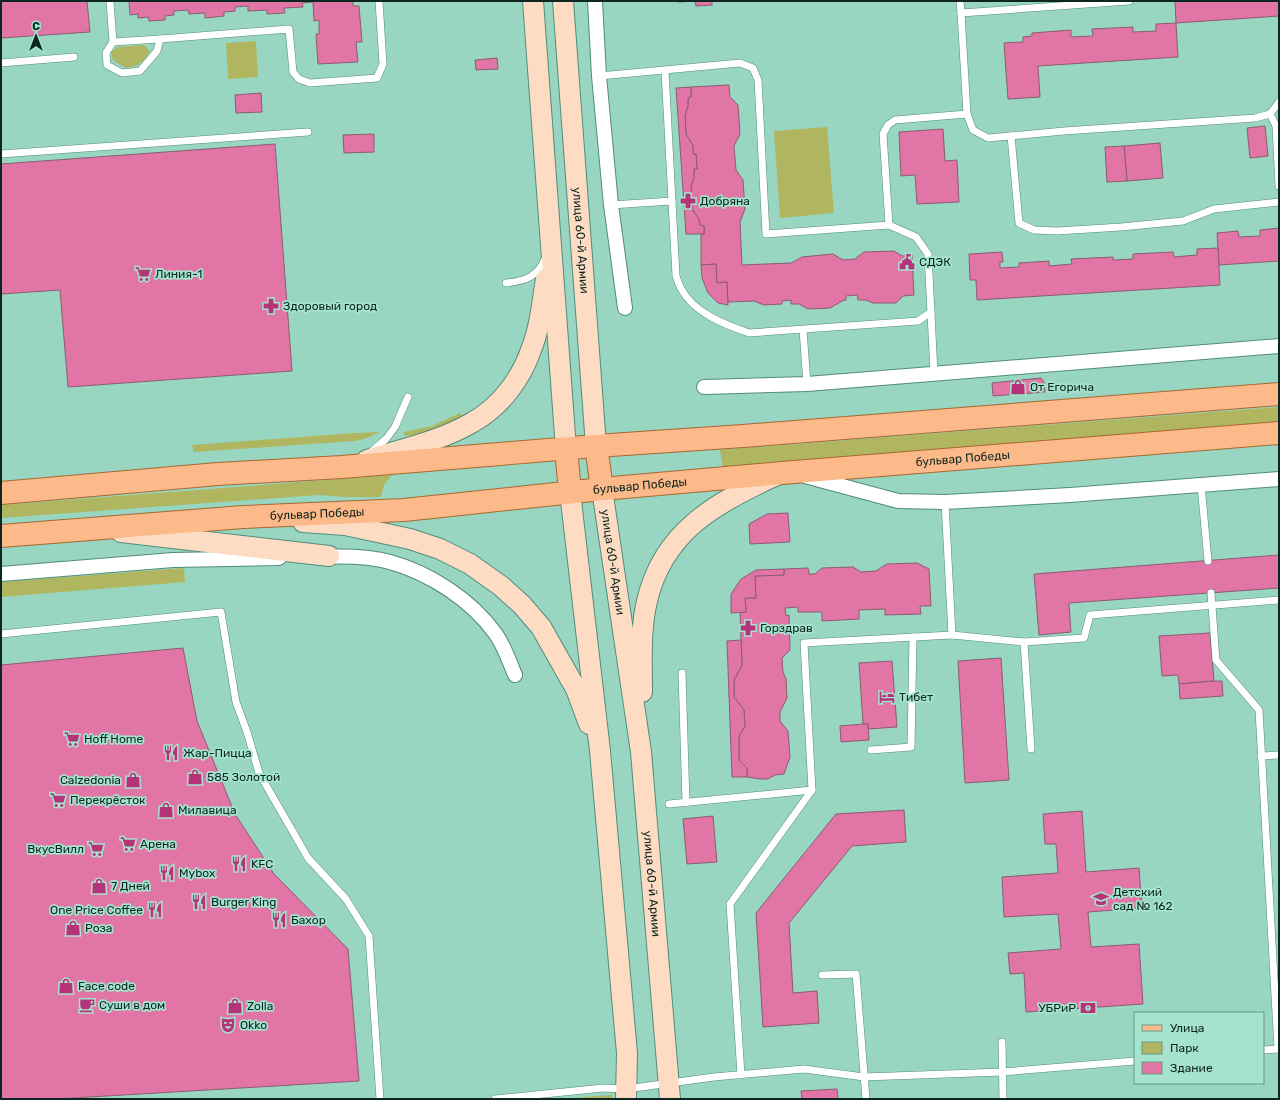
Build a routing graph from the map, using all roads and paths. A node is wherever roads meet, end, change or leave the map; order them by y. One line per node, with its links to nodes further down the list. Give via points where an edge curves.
1 (110, 1): 10 (lane)
2 (379, 1): 9 (lane, via 383,64 377,78 310,83 299,79 293,72 289,29)
3 (533, 1): 26 (main road)
4 (562, 1): 38 (main road, улица 60-й Армии)
5 (595, 1): 14 (street)
6 (960, 1): 8 (lane)
7 (1129, 1): 8 (lane)
8 (961, 13): 16 (lane)
9 (160, 39): 10 (lane); 10 (lane, via 157,51 140,71 122,73 107,65 106,53)
10 (113, 42)
11 (74, 57): 12 (lane)
12 (1, 63)
13 (665, 71): 14 (lane); 22 (lane); 25 (lane, via 740,63 753,68 758,80 766,234)
14 (599, 76): 24 (street)
15 (1279, 102): 17 (lane)
16 (967, 114): 19 (lane, via 978,133 988,138); 25 (lane, via 895,120 888,125 884,134)
17 (1270, 114): 19 (lane, via 1255,118); 21 (lane, via 1276,126)
18 (308, 132): 20 (lane)
19 (1011, 136): 23 (lane, via 1019,223 1034,230 1183,221 1214,209)
20 (1, 154)
21 (1279, 186)
22 (672, 201): 24 (lane); 30 (lane, via 676,276 682,290 693,304 724,324 749,333)
23 (1279, 202)
24 (611, 205): 28 (street)
25 (889, 225): 29 (lane, via 916,237 928,254)
26 (551, 247): 27 (lane, via 543,265 533,276); 39 (main road); 40 (main road, via 532,350 523,370 503,397 473,422 436,439)
27 (506, 283)
28 (625, 308)
29 (931, 312): 30 (lane, via 918,321); 32 (lane)
30 (803, 330): 33 (lane)
31 (1279, 346): 32 (street)
32 (934, 373): 33 (street)
33 (807, 384): 34 (street)
34 (704, 387)
35 (1279, 394): 38 (main road)
36 (408, 397): 40 (lane, via 395,427 386,439 370,453)
37 (1279, 433): 41 (main road, бульвар Победы)
38 (596, 446): 39 (main road); 44 (main road, улица 60-й Армии)
39 (566, 449): 40 (main road); 45 (main road)
40 (342, 467): 46 (main road, via 218,474)
41 (786, 473): 44 (main road, бульвар Победы); 47 (street, via 898,501); 66 (main road, via 748,488 713,508 674,541 662,561 647,601 643,631)
42 (1279, 479): 43 (street)
43 (1201, 485): 47 (street); 52 (lane)
44 (602, 488): 45 (main road, бульвар Победы); 66 (main road, улица 60-й Армии)
45 (570, 492): 48 (main road, бульвар Победы, via 404,510); 65 (main road)
46 (1, 493)
47 (945, 502): 58 (lane)
48 (243, 517): 49 (main road, бульвар Победы); 65 (main road, via 345,525 410,539 440,549 470,564 501,586 541,627 576,689)
49 (91, 529): 50 (main road, бульвар Победы); 51 (main road)
50 (1, 536)
51 (329, 556): 53 (street, via 173,560); 62 (street, via 390,562 420,573 451,590 476,611 496,634)
52 (1208, 561)
53 (1, 574)
54 (1211, 593): 56 (lane)
55 (1279, 600): 56 (lane)
56 (1212, 604): 60 (lane, via 1090,614 1084,638); 68 (lane, via 1216,660 1259,710)
57 (1, 634): 83 (lane, via 221,612 236,702 259,773 308,858 346,899 369,936)
58 (952, 635): 59 (lane); 60 (lane)
59 (914, 637): 64 (lane, via 911,747); 69 (lane, via 804,643)
60 (1024, 642): 63 (lane)
61 (682, 673): 70 (lane)
62 (515, 675)
63 (1031, 749)
64 (871, 750)
65 (600, 751): 82 (main road, via 627,1054)
66 (641, 752): 81 (main road, улица 60-й Армии)
67 (1279, 755): 68 (lane)
68 (1261, 756): 72 (lane)
69 (812, 790): 70 (lane); 79 (lane, via 730,904)
70 (686, 803): 71 (lane)
71 (669, 804)
72 (1276, 951): 75 (lane)
73 (822, 975): 80 (lane, via 856,974)
74 (1002, 1042): 78 (lane)
75 (1279, 1049): 76 (lane)
76 (1264, 1050)
77 (1134, 1061): 78 (lane)
78 (1002, 1072): 80 (lane); 86 (lane)
79 (741, 1075): 80 (lane, via 804,1069); 81 (lane, via 714,1078)
80 (864, 1077): 85 (lane)
81 (669, 1092): 82 (lane)
82 (626, 1094): 84 (lane, via 603,1088)
83 (380, 1099)
84 (495, 1099)
85 (866, 1099)
86 (1003, 1099)

